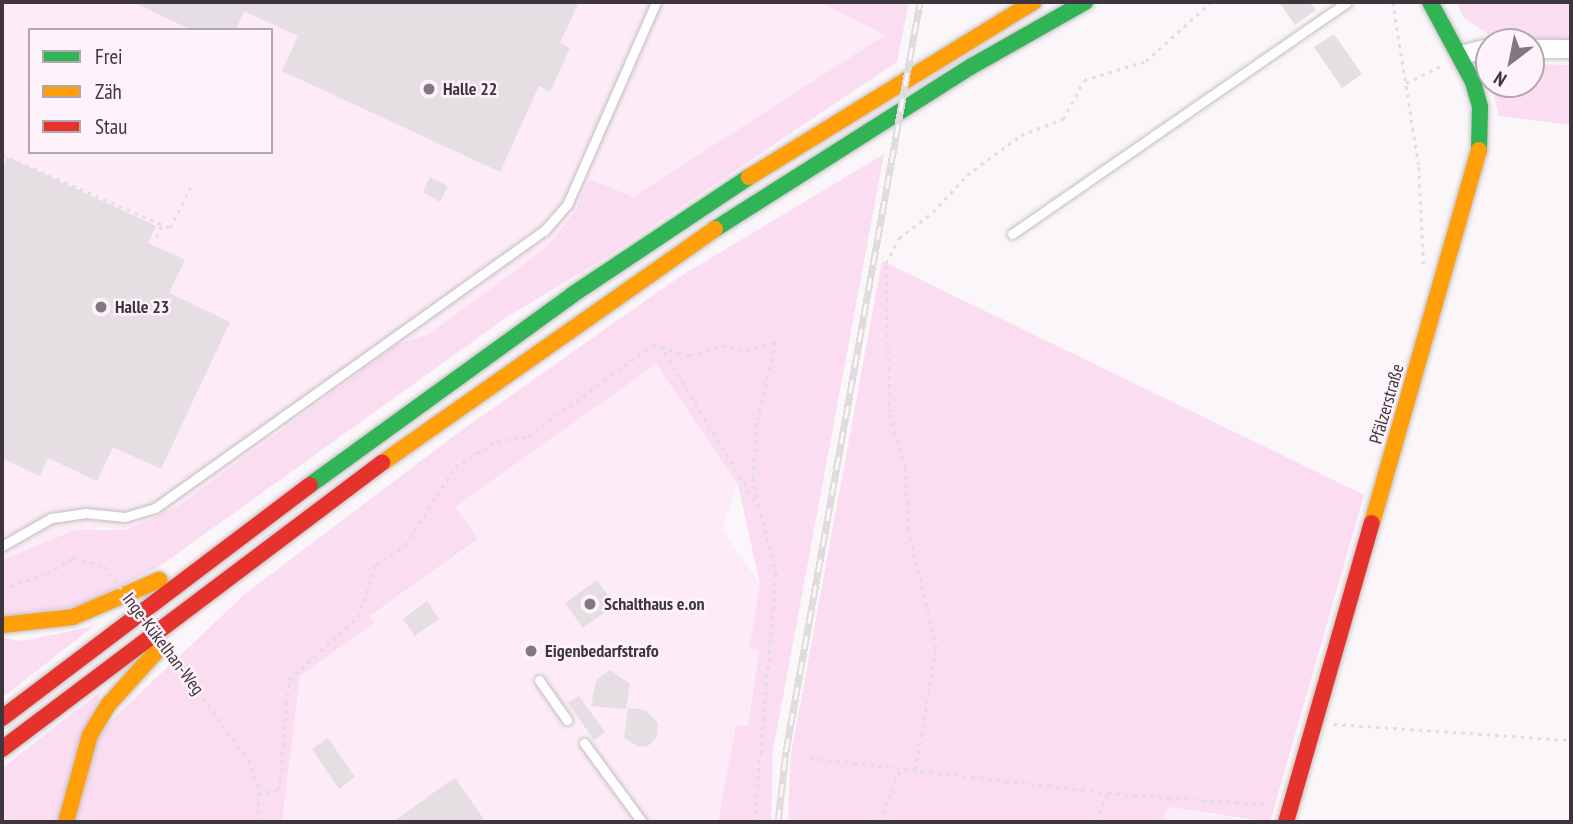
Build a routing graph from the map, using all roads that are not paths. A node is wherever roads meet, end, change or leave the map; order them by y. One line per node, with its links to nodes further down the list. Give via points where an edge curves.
1 (656, 2): 11 (lane, via 567,205 544,231 155,508 125,517 51,518)
2 (1034, 2): 12 (main road, via 642,247 424,399)
3 (1085, 2): 13 (main road, via 972,65 666,260)
4 (1347, 2): 10 (lane)
5 (1430, 2): 9 (main road, Pfälzerstraße)
6 (1545, 49): 7 (street)
7 (1571, 49)
8 (1475, 52): 9 (street)
9 (1461, 55): 20 (main road, Pfälzerstraße, via 1480,107 1479,154)
10 (1013, 234)
11 (2, 546)
12 (227, 546): 14 (main road, via 73,617); 16 (main road)
13 (244, 565): 19 (main road); 21 (main road, via 108,705 83,753)
14 (2, 625)
15 (539, 680): 17 (lane)
16 (2, 718)
17 (567, 720)
18 (584, 743): 22 (lane)
19 (2, 749)
20 (1288, 815)
21 (66, 822)
22 (642, 822)

